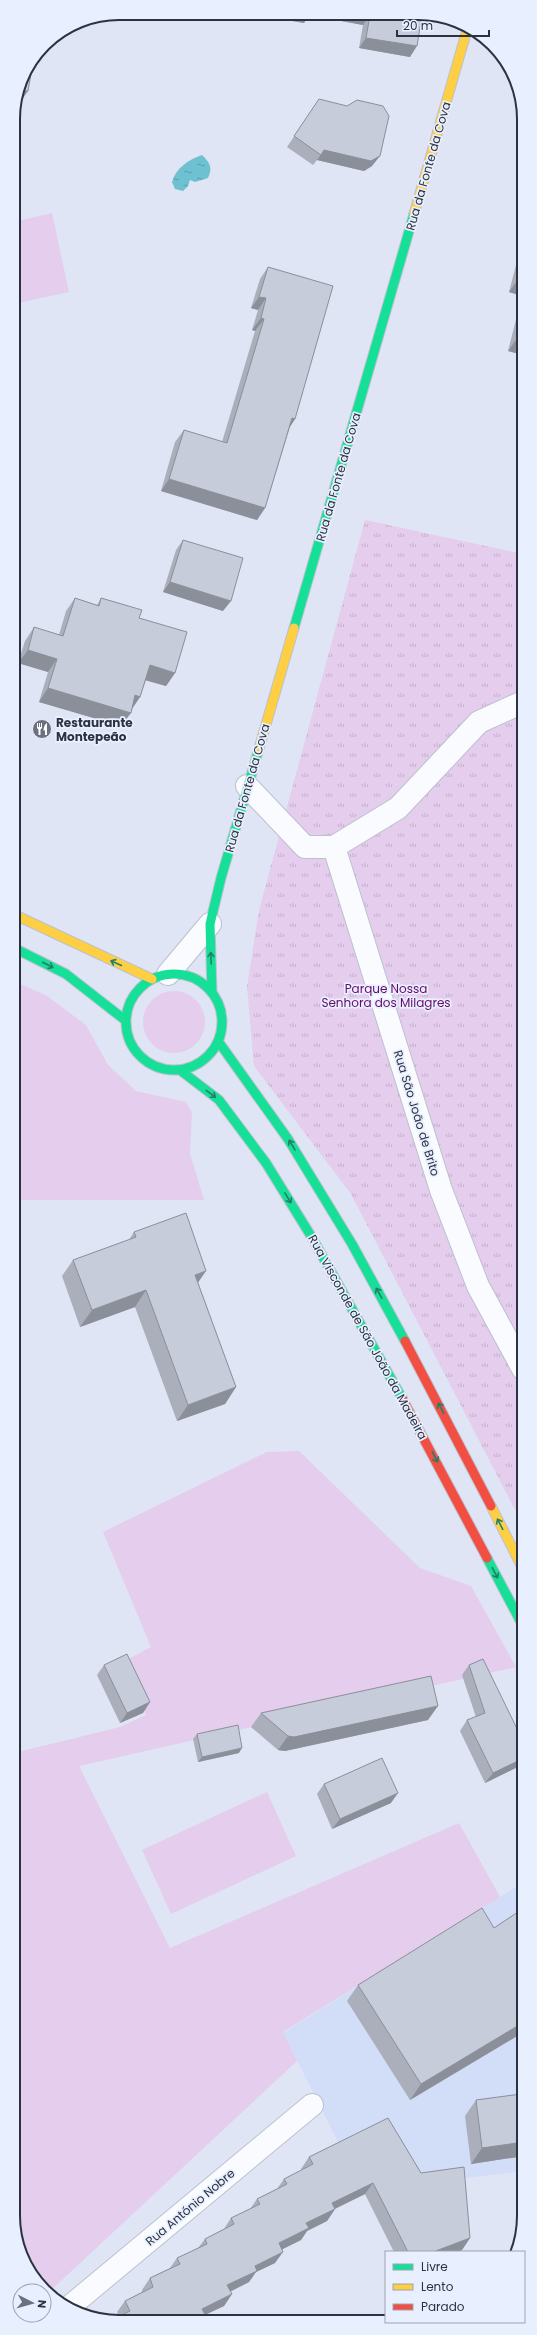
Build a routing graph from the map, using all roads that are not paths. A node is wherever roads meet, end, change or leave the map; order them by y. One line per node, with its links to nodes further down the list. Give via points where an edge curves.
1 (466, 33): 3 (main road, Rua da Fonte da Cova)
2 (517, 705): 4 (street, via 479,722 398,808)
3 (247, 786): 4 (street, via 305,847); 6 (main road, Rua da Fonte da Cova)
4 (334, 847): 13 (street, Rua São João de Brito, via 441,1190 478,1286)
5 (20, 917): 8 (main road, one-way to 5)
6 (210, 924): 8 (street, Rua da Fonte da Cova); 9 (main road, Rua da Fonte da Cova, one-way to 6)
7 (20, 951): 10 (main road, one-way to 10, via 66,974)
8 (160, 976): 9 (main road, via 185,975 200,982); 10 (main road, via 135,994 129,1003)
9 (212, 993): 11 (main road, via 220,1008 222,1024)
10 (125, 1020): 12 (main road, via 128,1036 135,1051 148,1063 163,1069)
11 (218, 1041): 12 (main road, via 209,1055 200,1062); 14 (main road, one-way to 11, via 406,1343 340,1223 287,1138)
12 (180, 1070): 15 (main road, Rua Visconde de São João da Madeira, one-way to 15, via 219,1100 266,1163 312,1236 425,1439)
13 (517, 1356)
14 (517, 1557)
15 (517, 1615)
16 (312, 2106): 17 (street, Rua António Nobre)
17 (73, 2304)

